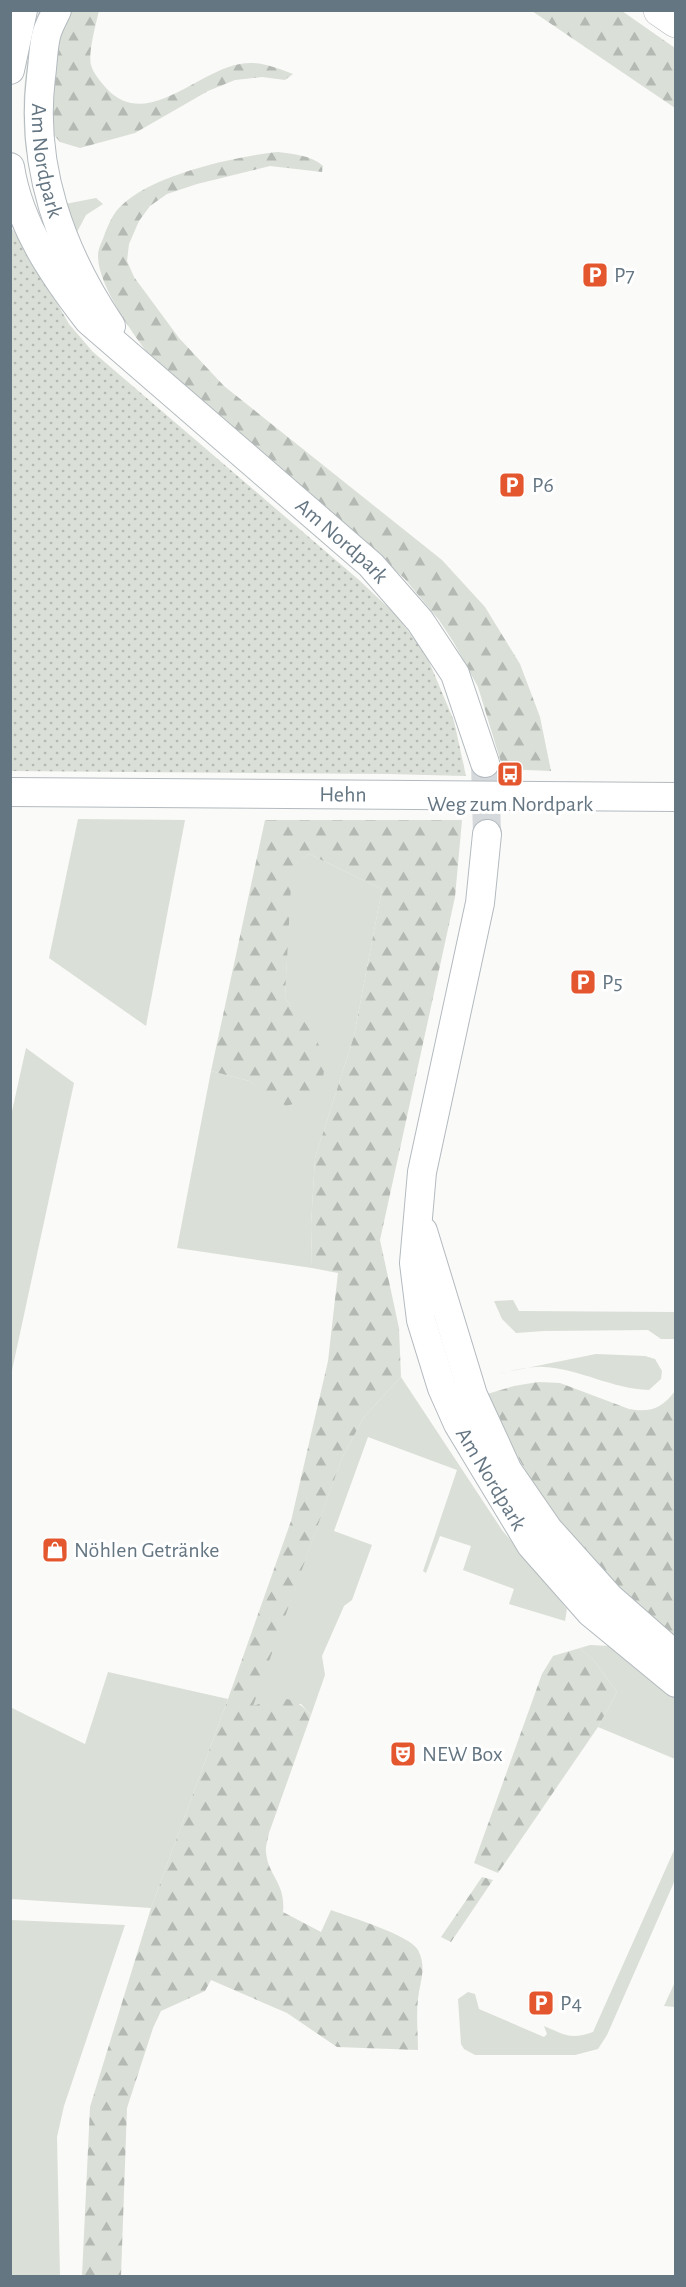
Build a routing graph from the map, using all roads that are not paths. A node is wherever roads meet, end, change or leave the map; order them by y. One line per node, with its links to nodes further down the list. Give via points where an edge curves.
1 (23, 10): 5 (street)
2 (57, 10): 7 (street, Am Nordpark, via 46,36 37,107 41,164 62,233 79,271)
3 (660, 10): 4 (highway)
4 (675, 21)
5 (10, 70)
6 (10, 167): 7 (street, Am Nordpark, via 20,205 60,285 88,321)
7 (138, 365): 8 (street, Am Nordpark, via 371,565 420,621 455,674)
8 (485, 763)
9 (10, 792): 10 (street, Hehn)
10 (675, 797)
11 (487, 834): 12 (street, Am Nordpark, via 480,903 422,1172)
12 (418, 1217): 13 (street, Am Nordpark, via 473,1395 508,1471 548,1529 610,1598); 14 (street, Am Nordpark, via 414,1263 422,1320 442,1388 458,1424 531,1545 591,1613)
13 (675, 1656)
14 (675, 1683)

